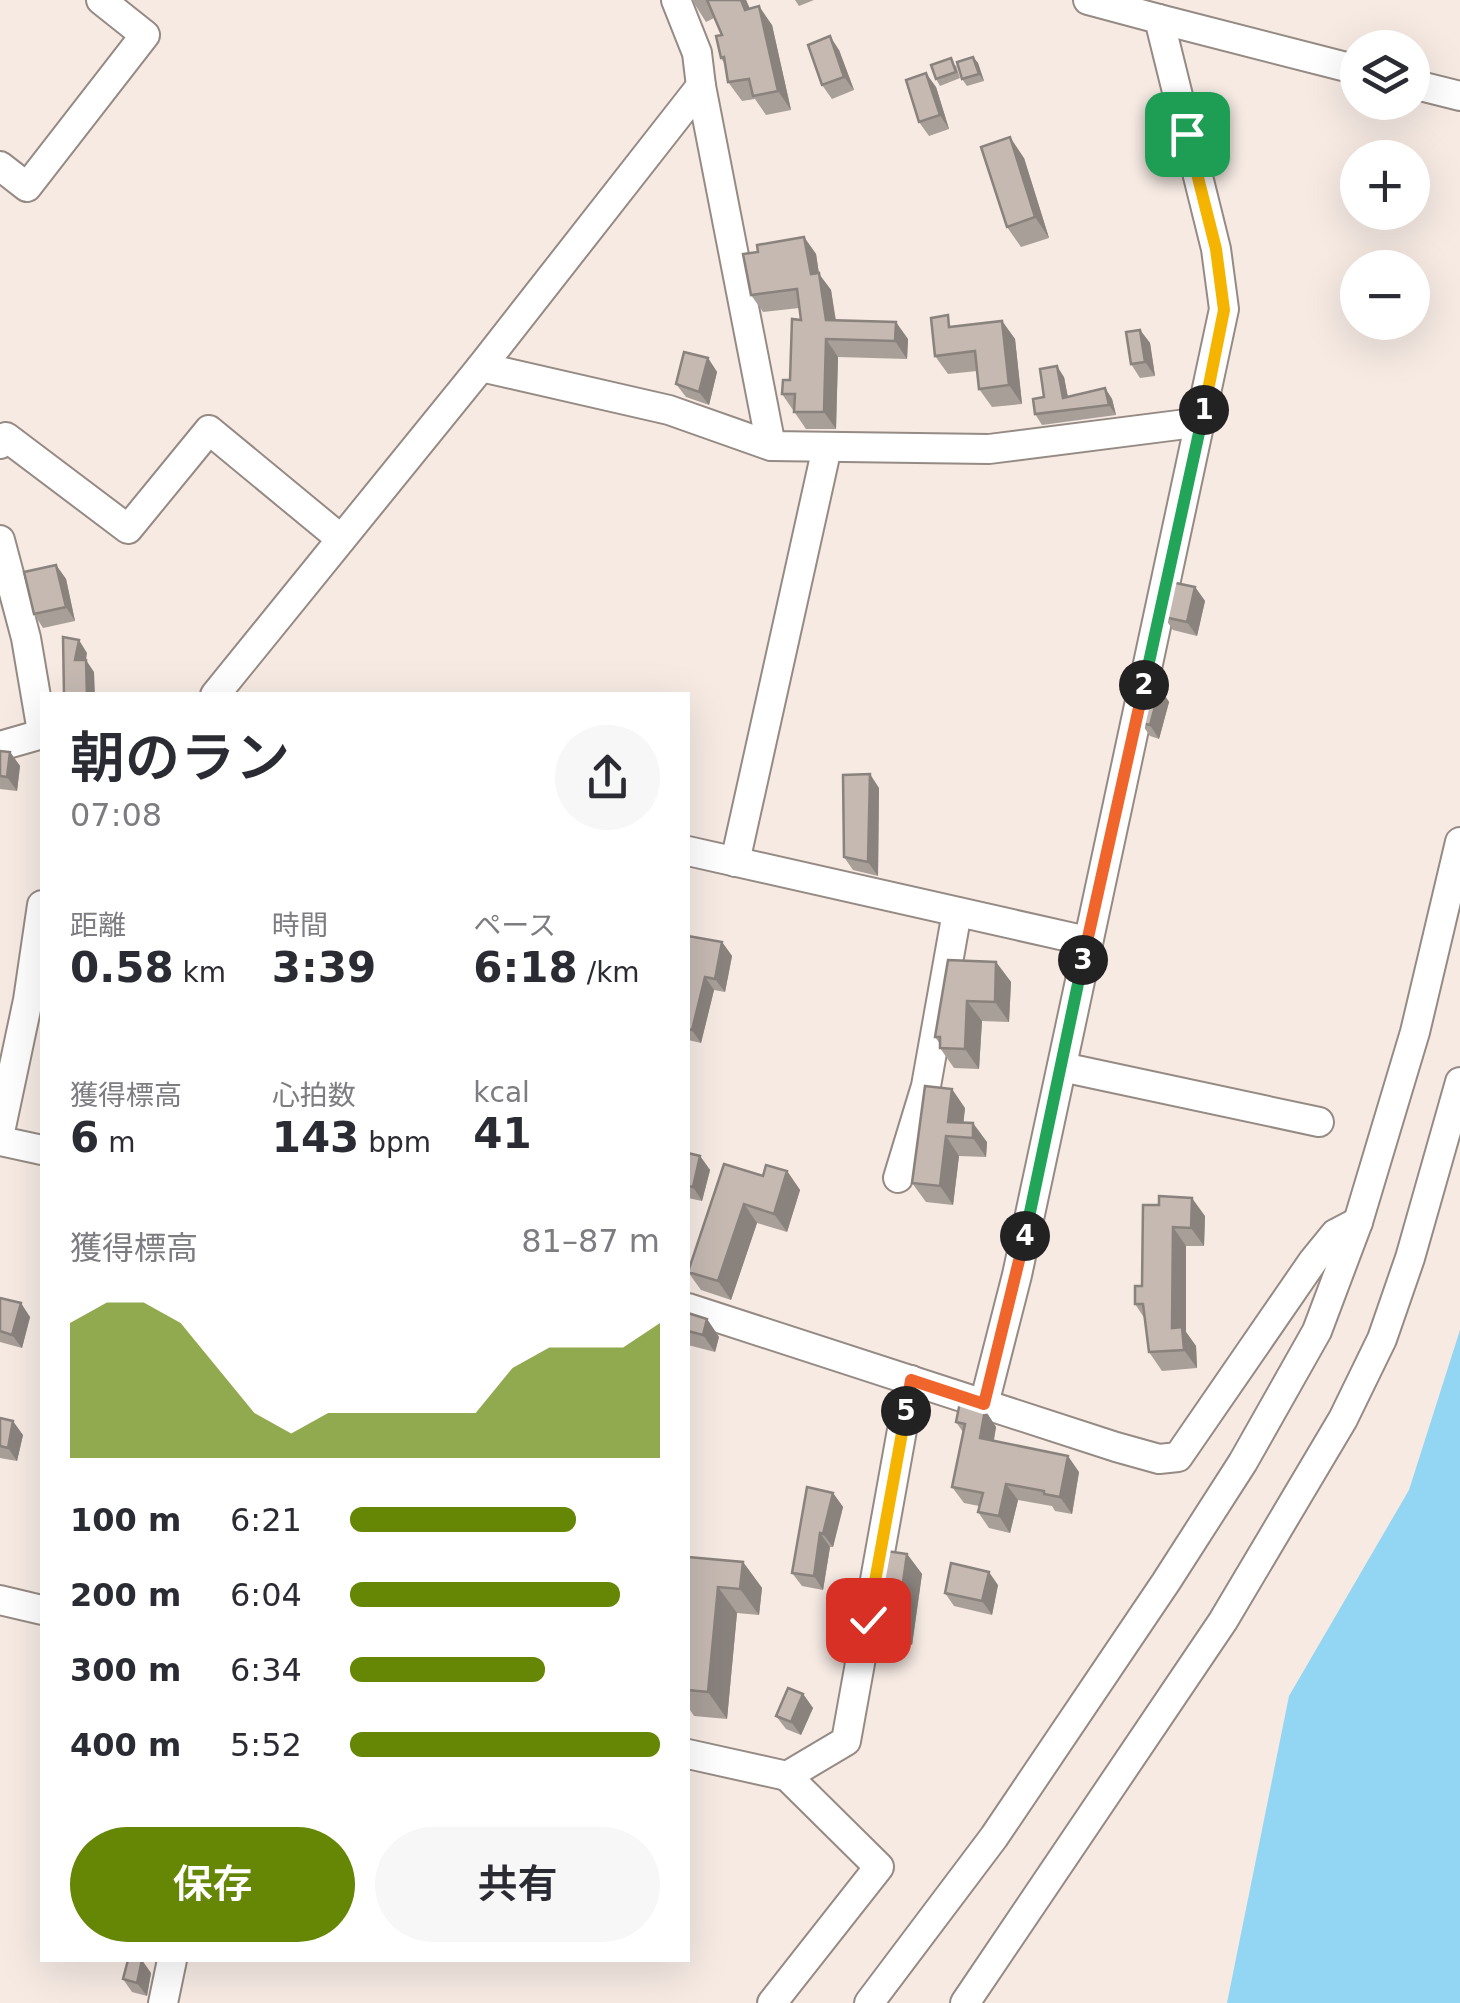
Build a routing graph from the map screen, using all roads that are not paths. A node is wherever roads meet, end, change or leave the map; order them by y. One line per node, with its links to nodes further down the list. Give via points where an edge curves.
1 (100, 0): 9 (street, via 145,36 27,187)
2 (676, 0): 6 (street, via 697,53)
3 (1088, 0): 4 (street)
4 (1159, 19): 5 (street); 11 (street, via 1216,249 1224,310)
5 (1340, 65)
6 (701, 86): 10 (street); 13 (street)
7 (1430, 88): 8 (street)
8 (1460, 96)
9 (0, 166)
10 (480, 367): 13 (street, via 669,410); 15 (street)
11 (1202, 422): 14 (street, via 989,448); 26 (street)
12 (0, 444): 15 (street, via 6,437 128,529 210,430)
13 (770, 446): 14 (street)
14 (827, 447): 23 (street)
15 (341, 539): 17 (street)
16 (0, 540): 18 (street)
17 (217, 692)
18 (40, 721)
19 (40, 734): 20 (street)
20 (0, 746)
21 (1460, 842): 35 (street, via 1415,1032)
22 (690, 851): 23 (street)
23 (736, 862): 25 (street)
24 (40, 912): 27 (street)
25 (957, 912): 26 (street); 34 (street, via 926,1086)
26 (1087, 941): 28 (street)
27 (14, 996): 31 (street)
28 (1062, 1066): 30 (street); 38 (street)
29 (1460, 1082): 47 (street, via 1382,1338 1343,1419 1223,1621)
30 (1318, 1122)
31 (0, 1132)
32 (0, 1141): 33 (street)
33 (40, 1150)
34 (898, 1178)
35 (1358, 1222): 38 (street, via 1335,1234 1313,1262 1178,1457 1138,1454); 46 (street, via 1317,1331 1243,1462 994,1837)
36 (690, 1309): 37 (street)
37 (911, 1380): 38 (street); 42 (street, via 846,1741)
38 (984, 1404)
39 (0, 1600): 40 (street)
40 (40, 1610)
41 (690, 1754): 42 (street)
42 (787, 1776): 45 (street, via 879,1867)
43 (172, 1962): 44 (street)
44 (162, 2003)
45 (772, 2003)
46 (869, 2003)
47 (965, 2003)

